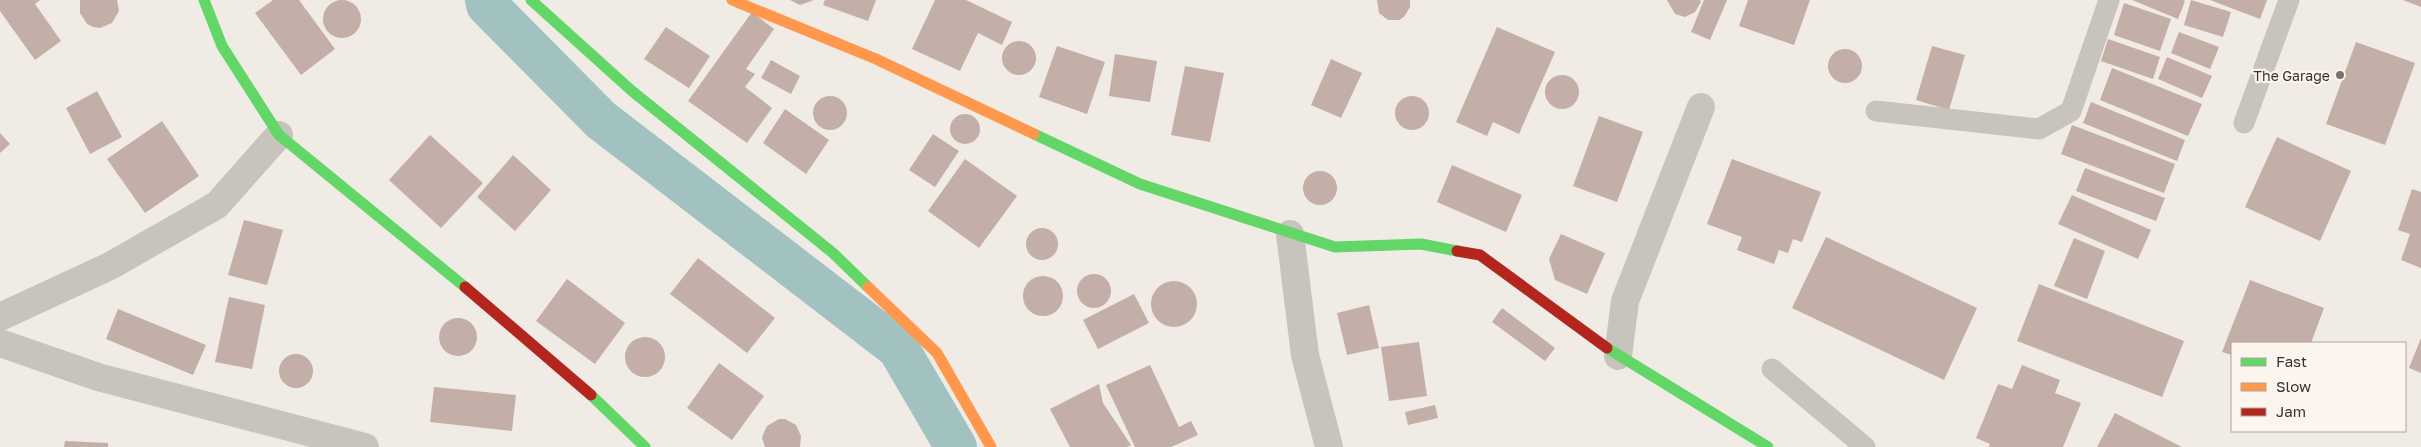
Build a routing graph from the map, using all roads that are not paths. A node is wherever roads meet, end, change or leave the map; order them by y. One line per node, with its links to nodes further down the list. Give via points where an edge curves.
1 (204, 0): 9 (street, via 222,46)
2 (531, 0): 17 (street, via 632,91 833,253 937,353)
3 (732, 0): 10 (street, via 876,59 1140,184)
4 (2109, 0): 7 (lane, via 2071,110 2039,130)
5 (2289, 0): 8 (lane)
6 (1700, 107): 13 (street, via 1625,301)
7 (1876, 111)
8 (2244, 123)
9 (279, 135): 11 (street, via 217,205 110,266); 15 (street, via 591,394)
10 (1290, 234): 13 (street, via 1335,247 1421,244 1480,254); 18 (street, via 1305,355)
11 (0, 317)
12 (0, 343): 16 (street, via 98,378)
13 (1618, 356): 19 (street)
14 (1772, 369): 20 (lane)
15 (638, 446)
16 (365, 447)
17 (991, 447)
18 (1329, 447)
19 (1768, 447)
20 (1864, 447)

